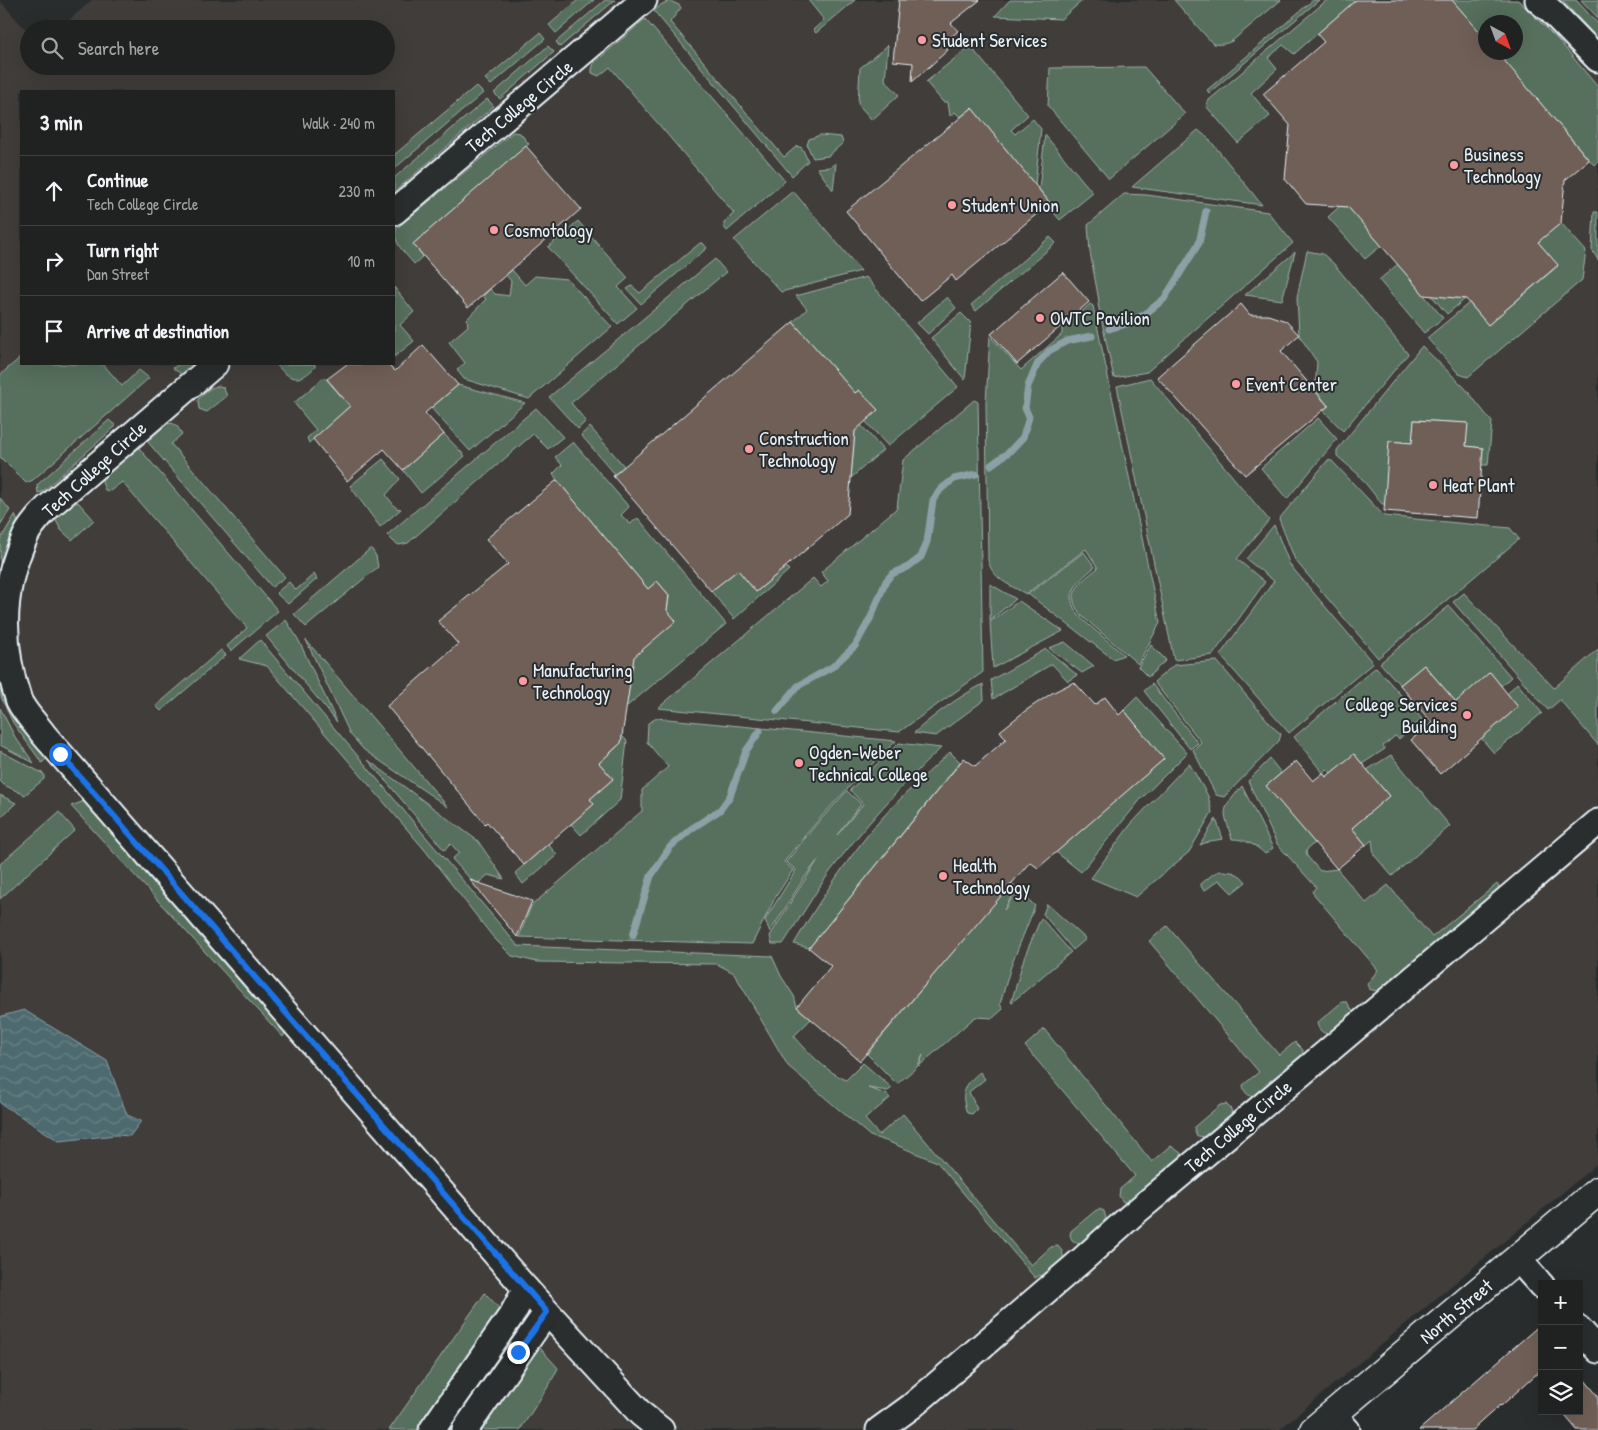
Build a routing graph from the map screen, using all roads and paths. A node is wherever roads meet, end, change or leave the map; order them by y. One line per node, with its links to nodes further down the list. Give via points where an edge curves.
1 (644, 0): 4 (street, Tech College Circle)
2 (1538, 0): 3 (street)
3 (1598, 59)
4 (395, 211)
5 (214, 365): 10 (street, Tech College Circle, via 47,508 26,534 5,583 1,627 5,665 20,702 44,735)
6 (1598, 822): 18 (street, Tech College Circle, via 1131,1216 912,1406)
7 (1598, 1191): 8 (main road, North Street)
8 (1518, 1259): 9 (street); 14 (main road, North Street)
9 (1538, 1282)
10 (526, 1288): 11 (street, Tech College Circle); 15 (street, via 513,1313)
11 (547, 1312): 16 (street); 17 (street, Tech College Circle, via 641,1414)
12 (1583, 1333): 13 (street)
13 (1598, 1350)
14 (1331, 1425)
15 (432, 1430)
16 (465, 1430)
17 (661, 1430)
18 (879, 1430)

